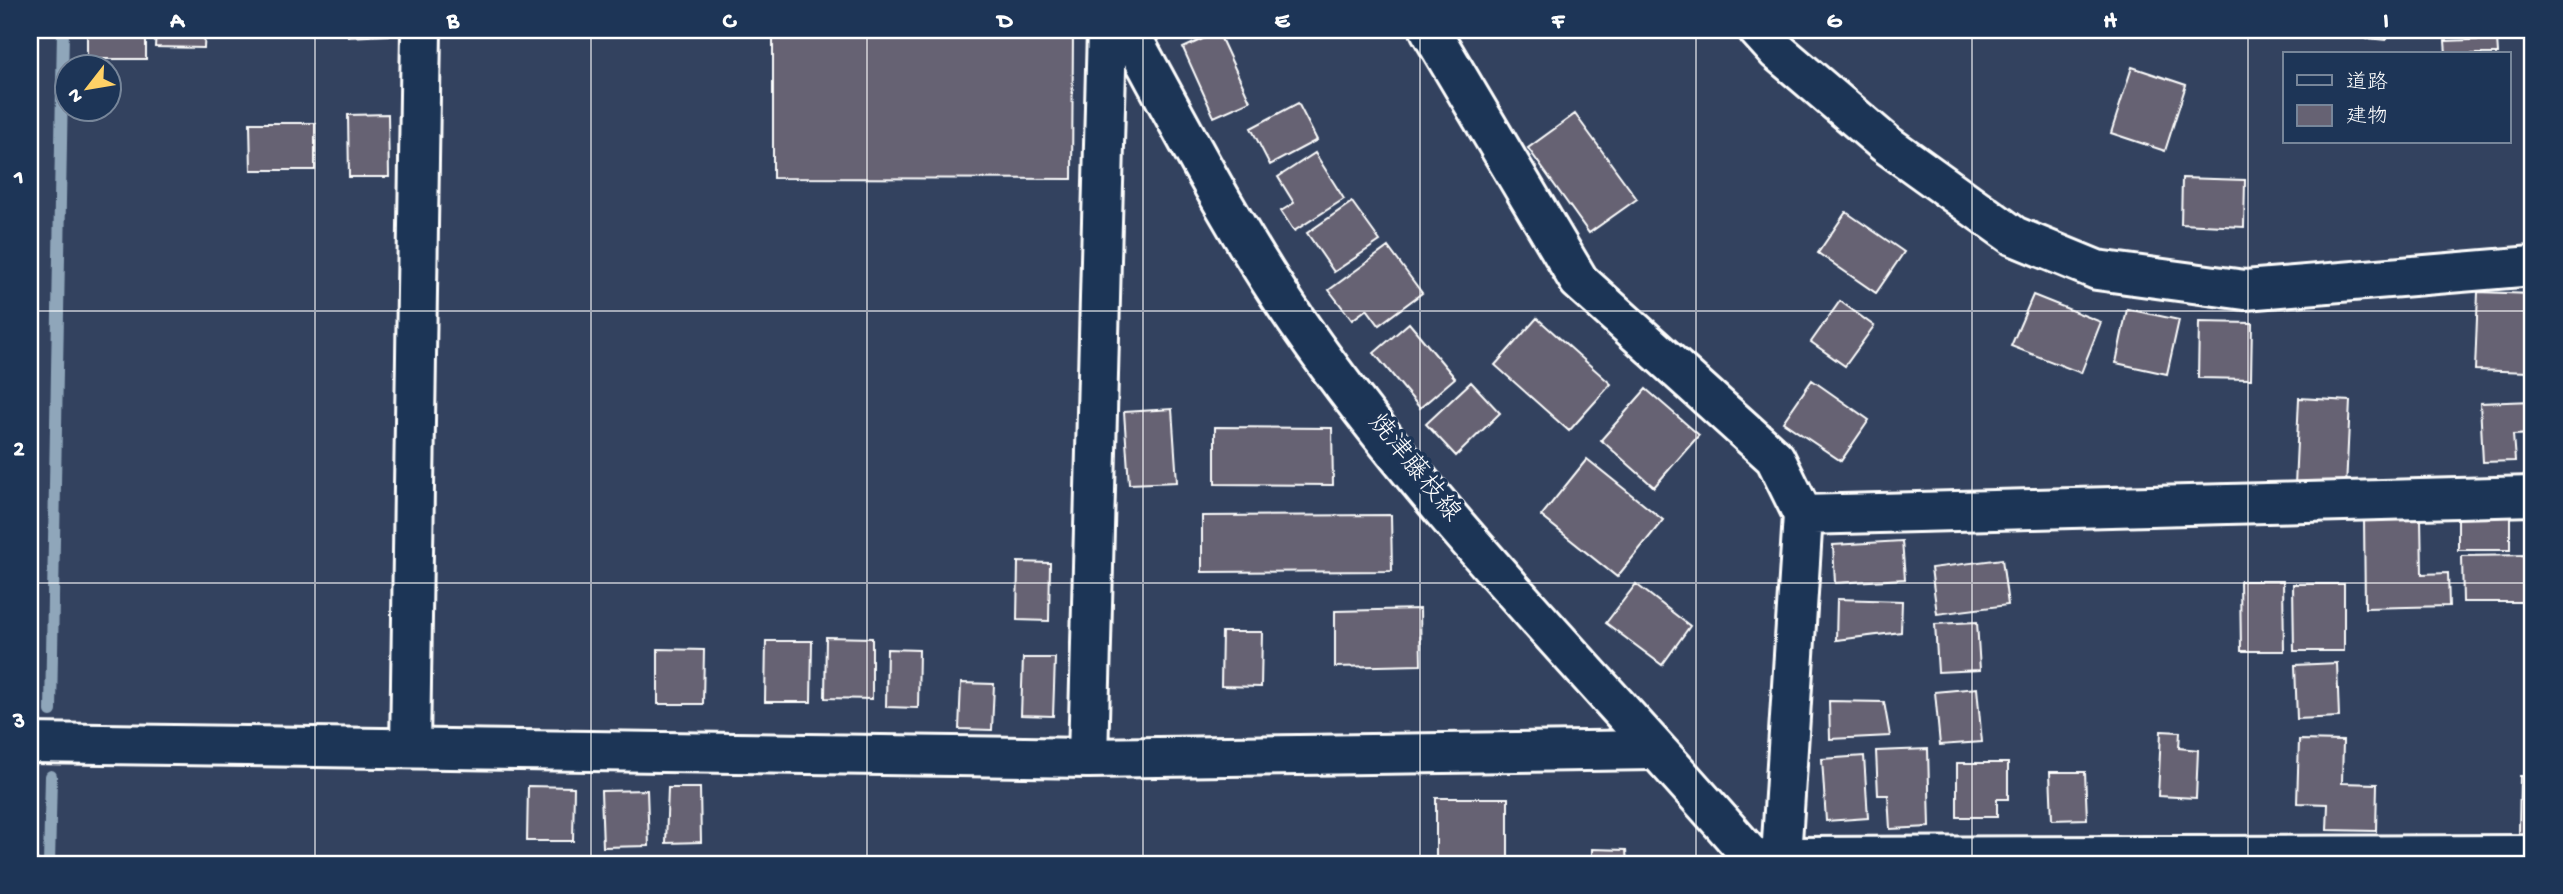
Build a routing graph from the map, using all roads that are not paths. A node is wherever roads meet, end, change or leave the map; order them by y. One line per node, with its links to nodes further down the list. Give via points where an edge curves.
1 (421, 30): 10 (street)
2 (1107, 30): 12 (street)
3 (1128, 30): 11 (street, 焼津藤枝線, via 1231,221 1299,325 1418,480)
4 (1430, 30): 8 (street, via 1579,281 1775,458)
5 (1758, 30): 6 (street, via 1886,144 2014,236 2098,270 2245,290)
6 (2533, 266)
7 (2533, 496): 8 (street)
8 (1803, 515): 14 (street)
9 (30, 744): 10 (street)
10 (410, 748): 12 (street)
11 (1655, 750): 12 (street); 14 (street, 焼津藤枝線)
12 (1088, 758)
13 (2533, 855): 14 (street)
14 (1772, 862)

